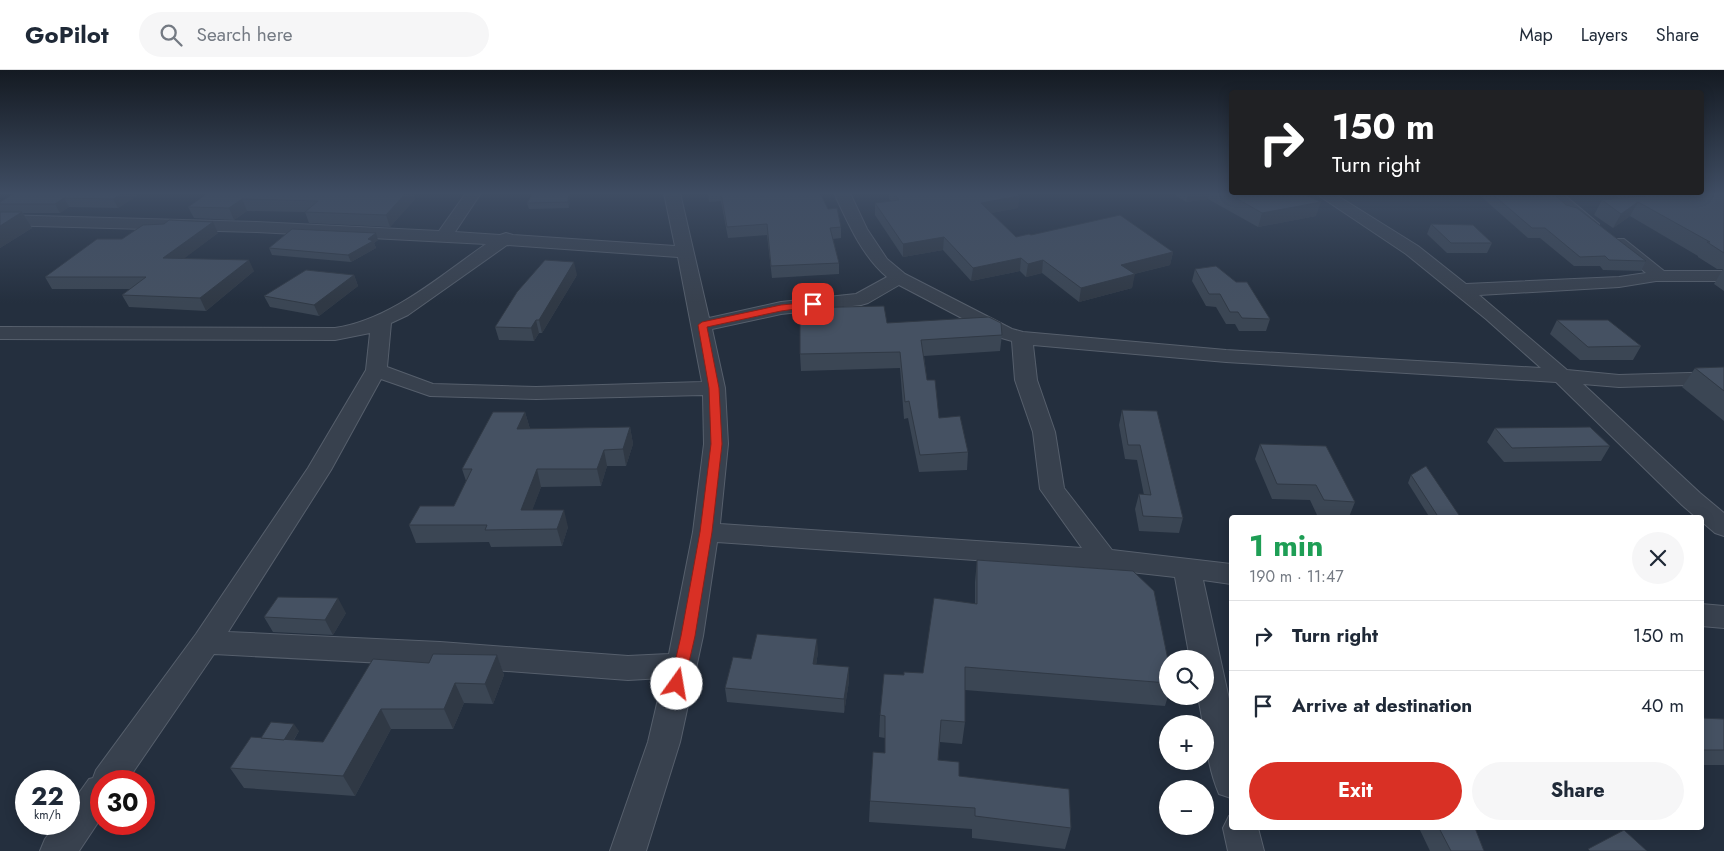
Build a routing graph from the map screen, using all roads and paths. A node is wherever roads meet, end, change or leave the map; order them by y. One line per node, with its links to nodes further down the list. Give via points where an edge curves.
1 (305, 229): 7 (street)
2 (449, 229): 7 (street)
3 (680, 229): 9 (street)
4 (859, 229): 12 (street, via 881,263)
5 (1380, 229): 13 (street, via 1412,250)
6 (1601, 229): 10 (street, via 1655,271)
7 (445, 235): 8 (street)
8 (506, 238): 9 (street); 14 (street, via 401,311)
9 (685, 252): 15 (street)
10 (1654, 276): 11 (street); 13 (street, via 1618,282)
11 (1724, 276)
12 (898, 278): 15 (street, via 862,299 781,308); 17 (street, via 1005,334)
13 (1462, 290): 19 (street)
14 (381, 321): 16 (street, via 360,330 335,334); 18 (street)
15 (702, 325): 21 (street)
16 (0, 333)
17 (1022, 338): 19 (street, via 1226,356); 24 (street, via 1026,380 1044,432 1052,489)
18 (376, 370): 21 (street, via 430,390 545,392); 29 (street, via 319,470)
19 (1561, 376): 20 (street, via 1619,381); 22 (street)
20 (1724, 378)
21 (714, 388): 23 (street, via 716,444)
22 (1724, 527)
23 (706, 532): 24 (street); 30 (street)
24 (1104, 559): 25 (street)
25 (1187, 570): 26 (street); 32 (street)
26 (1229, 574)
27 (1704, 615): 28 (street)
28 (1724, 617)
29 (206, 642): 30 (street, via 628,668); 31 (street)
30 (681, 665): 36 (street, via 664,742)
31 (116, 770)
32 (1229, 772)
33 (90, 806): 35 (street)
34 (1241, 830): 37 (street)
35 (58, 851)
36 (628, 851)
37 (1246, 851)

